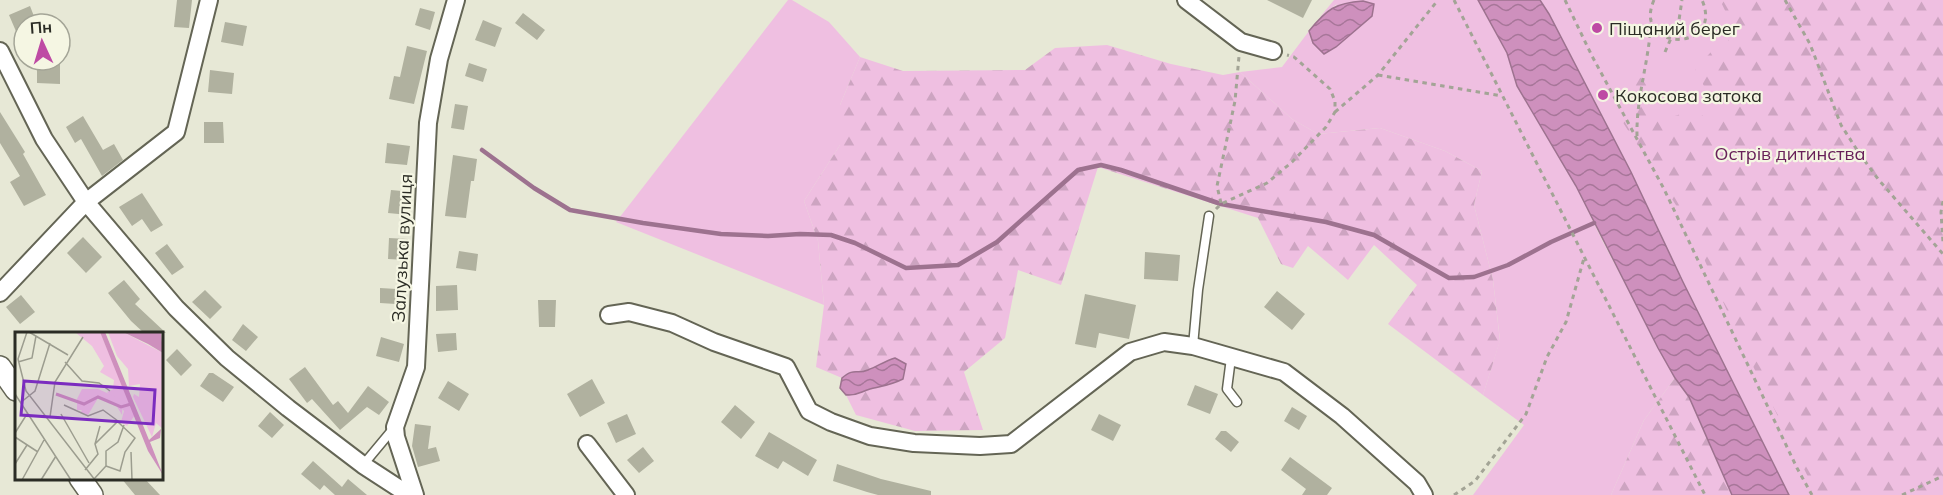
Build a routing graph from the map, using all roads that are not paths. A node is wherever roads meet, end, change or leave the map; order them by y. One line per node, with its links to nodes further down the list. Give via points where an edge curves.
1 (209, 0): 6 (street, via 176,132)
2 (456, 0): 15 (street, Залузька вулиця, via 439,59 428,123 416,367)
3 (1186, 0): 5 (street, via 1240,42)
4 (0, 51): 6 (street, via 44,139)
5 (1273, 51)
6 (86, 202): 8 (street); 17 (street, via 176,308 227,358)
7 (1209, 216): 10 (lane)
8 (0, 293)
9 (609, 315): 10 (street, via 629,312 672,323 786,368 809,411 870,436 914,443 1011,444 1130,352 1164,342)
10 (1193, 346): 11 (street)
11 (1231, 358): 14 (lane, via 1227,389); 21 (street, via 1284,372 1342,416 1417,483)
12 (0, 367): 13 (street)
13 (15, 389)
14 (1237, 402)
15 (395, 427): 17 (lane); 19 (street)
16 (587, 444): 20 (street)
17 (363, 465): 18 (street)
18 (409, 495)
19 (415, 495)
20 (626, 495)
21 (1424, 495)

